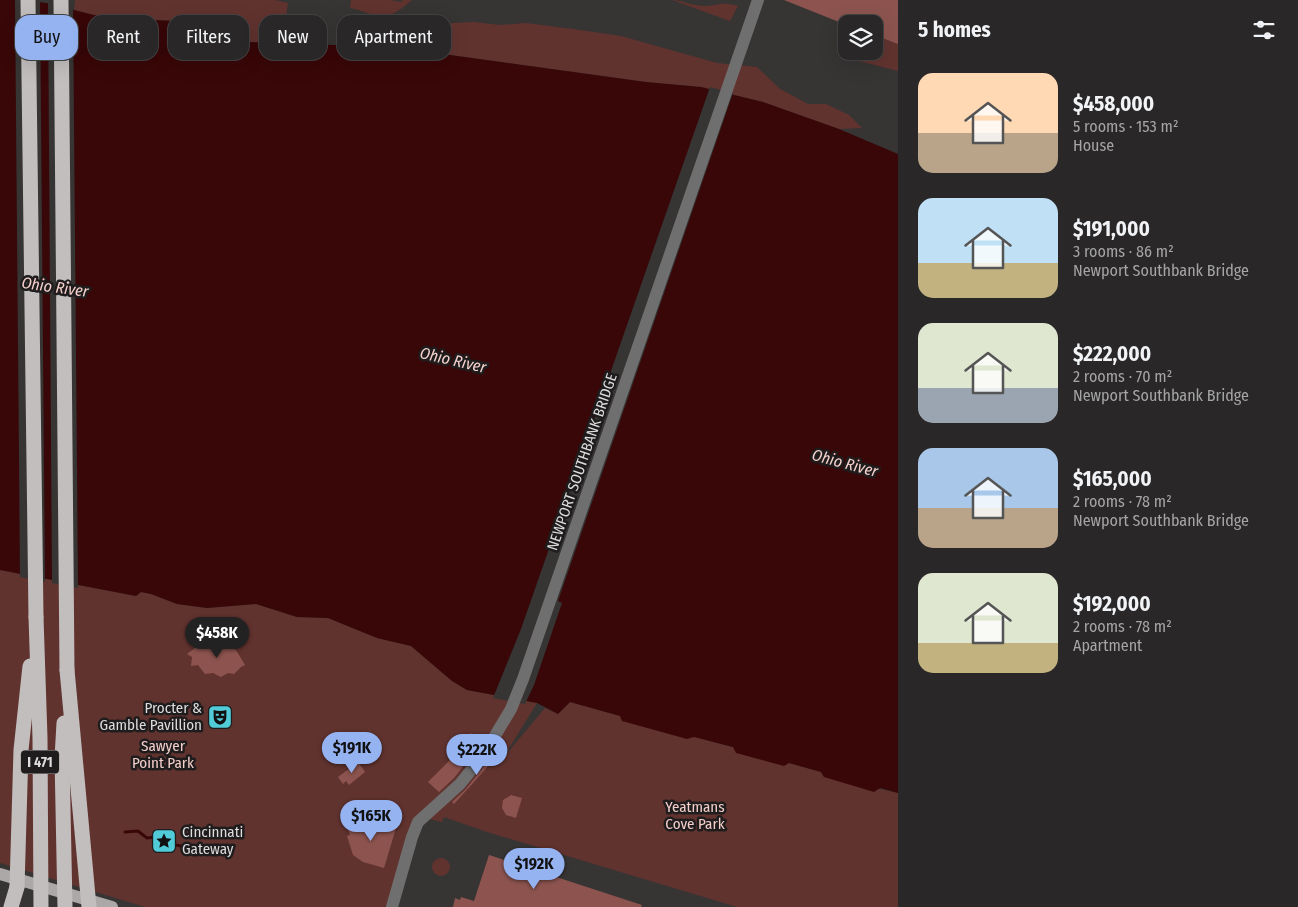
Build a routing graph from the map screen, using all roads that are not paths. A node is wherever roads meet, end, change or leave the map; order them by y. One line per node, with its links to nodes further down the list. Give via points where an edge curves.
1 (28, 0): 4 (highway, I 471)
2 (61, 0): 5 (highway, I 471)
3 (758, 0): 8 (street, NEWPORT SOUTHBANK BRIDGE, via 511,709 484,754 460,784 418,822)
4 (36, 617): 7 (highway, bridge, via 21,750); 11 (highway, I 471, bridge)
5 (67, 670): 12 (highway, I 471, bridge, via 62,758); 13 (highway, bridge)
6 (0, 874): 14 (main road)
7 (17, 887): 9 (highway); 10 (highway)
8 (392, 906)
9 (11, 907)
10 (17, 907)
11 (41, 907)
12 (65, 907)
13 (89, 907)
14 (112, 907)

